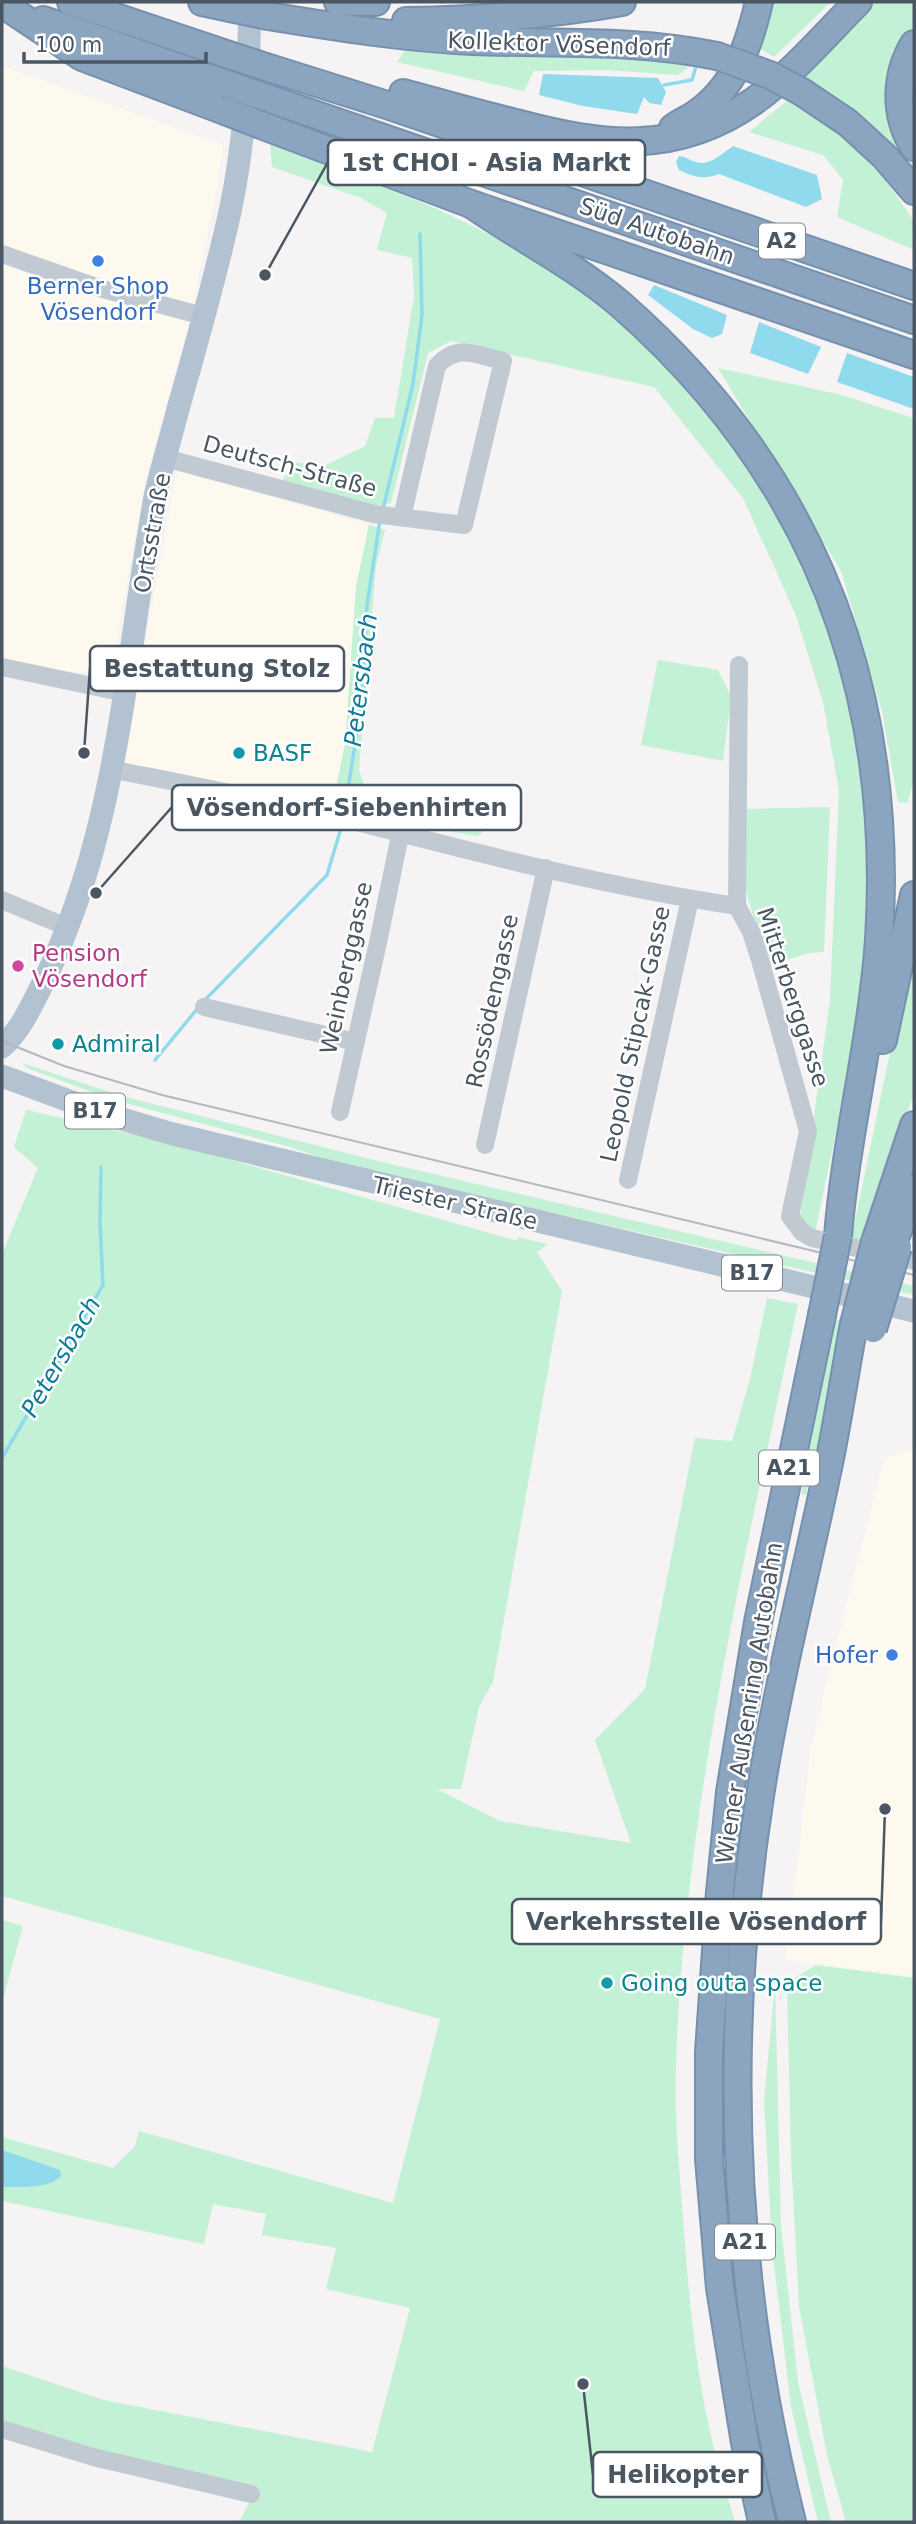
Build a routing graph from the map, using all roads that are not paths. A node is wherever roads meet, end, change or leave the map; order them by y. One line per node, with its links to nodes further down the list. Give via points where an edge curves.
1 (71, 2): 11 (highway, Süd Autobahn / A2, bridge)
2 (202, 2): 9 (highway, Kollektor Vösendorf)
3 (338, 2): 4 (highway)
4 (376, 2)
5 (622, 2): 9 (highway, via 474,20 377,21)
6 (759, 2): 12 (highway, via 748,43 732,77 709,103)
7 (858, 2): 12 (highway, via 755,100 707,127)
8 (6, 7): 15 (highway, bridge, via 82,57); 19 (highway, Süd Autobahn / A2, bridge)
9 (250, 7): 14 (highway, Kollektor Vösendorf, bridge, via 422,38 643,44 717,56 770,75 848,123); 18 (main road, Ortsstraße, via 239,165)
10 (914, 44): 13 (highway, via 904,63 899,97)
11 (318, 82): 12 (highway, via 396,91 579,138); 17 (highway, Süd Autobahn / A2)
12 (658, 140)
13 (914, 147)
14 (914, 191)
15 (471, 204): 20 (highway); 44 (highway, via 566,263 618,303 680,361 742,434 790,510 829,592 870,730 881,850 876,974)
16 (2, 254): 18 (street, via 99,288)
17 (914, 286)
18 (204, 316): 21 (main road, Ortsstraße)
19 (914, 320)
20 (914, 355)
21 (165, 458): 22 (street, Deutsch-Straße); 25 (main road, Ortsstraße)
22 (387, 515): 22 (street, Deutsch-Straße, via 437,366 457,351 503,361 464,525)
23 (739, 665): 32 (street, Mitterberggasse)
24 (2, 667): 25 (street)
25 (125, 692): 26 (main road, Ortsstraße)
26 (110, 769): 27 (street); 33 (main road, Ortsstraße, via 92,852)
27 (400, 835): 28 (street); 35 (street, Weinberggasse)
28 (546, 868): 30 (street); 40 (street, Rossödengasse)
29 (914, 895): 44 (highway, Wiener Außenring Autobahn / A21)
30 (690, 899): 32 (street); 41 (street, Leopold Stipcak-Gasse)
31 (2, 900): 33 (street)
32 (737, 906): 45 (street, Mitterberggasse, via 760,960 806,1124 790,1216 812,1238)
33 (67, 926): 36 (main road, Ortsstraße, via 33,1002)
34 (204, 1007): 35 (street)
35 (356, 1042): 38 (street, Weinberggasse)
36 (2, 1047)
37 (2, 1076): 46 (main road, Triester Straße / B17, via 169,1133)
38 (340, 1112)
39 (914, 1125): 45 (highway)
40 (485, 1145)
41 (628, 1180)
42 (914, 1189): 45 (highway)
43 (914, 1203): 45 (highway)
44 (838, 1237): 51 (highway, Wiener Außenring Autobahn / A21, bridge, via 763,1597 730,1792 709,2052 709,2159 720,2288)
45 (895, 1249): 47 (highway)
46 (914, 1311)
47 (865, 1327): 48 (highway, Wiener Außenring Autobahn / A21); 48 (highway)
48 (828, 1465): 52 (highway, Wiener Außenring Autobahn / A21, via 760,1797 741,1959 736,2059 739,2175 750,2298 776,2458)
49 (2, 2429): 50 (street, via 93,2457)
50 (251, 2494)
51 (762, 2522)
52 (792, 2522)

